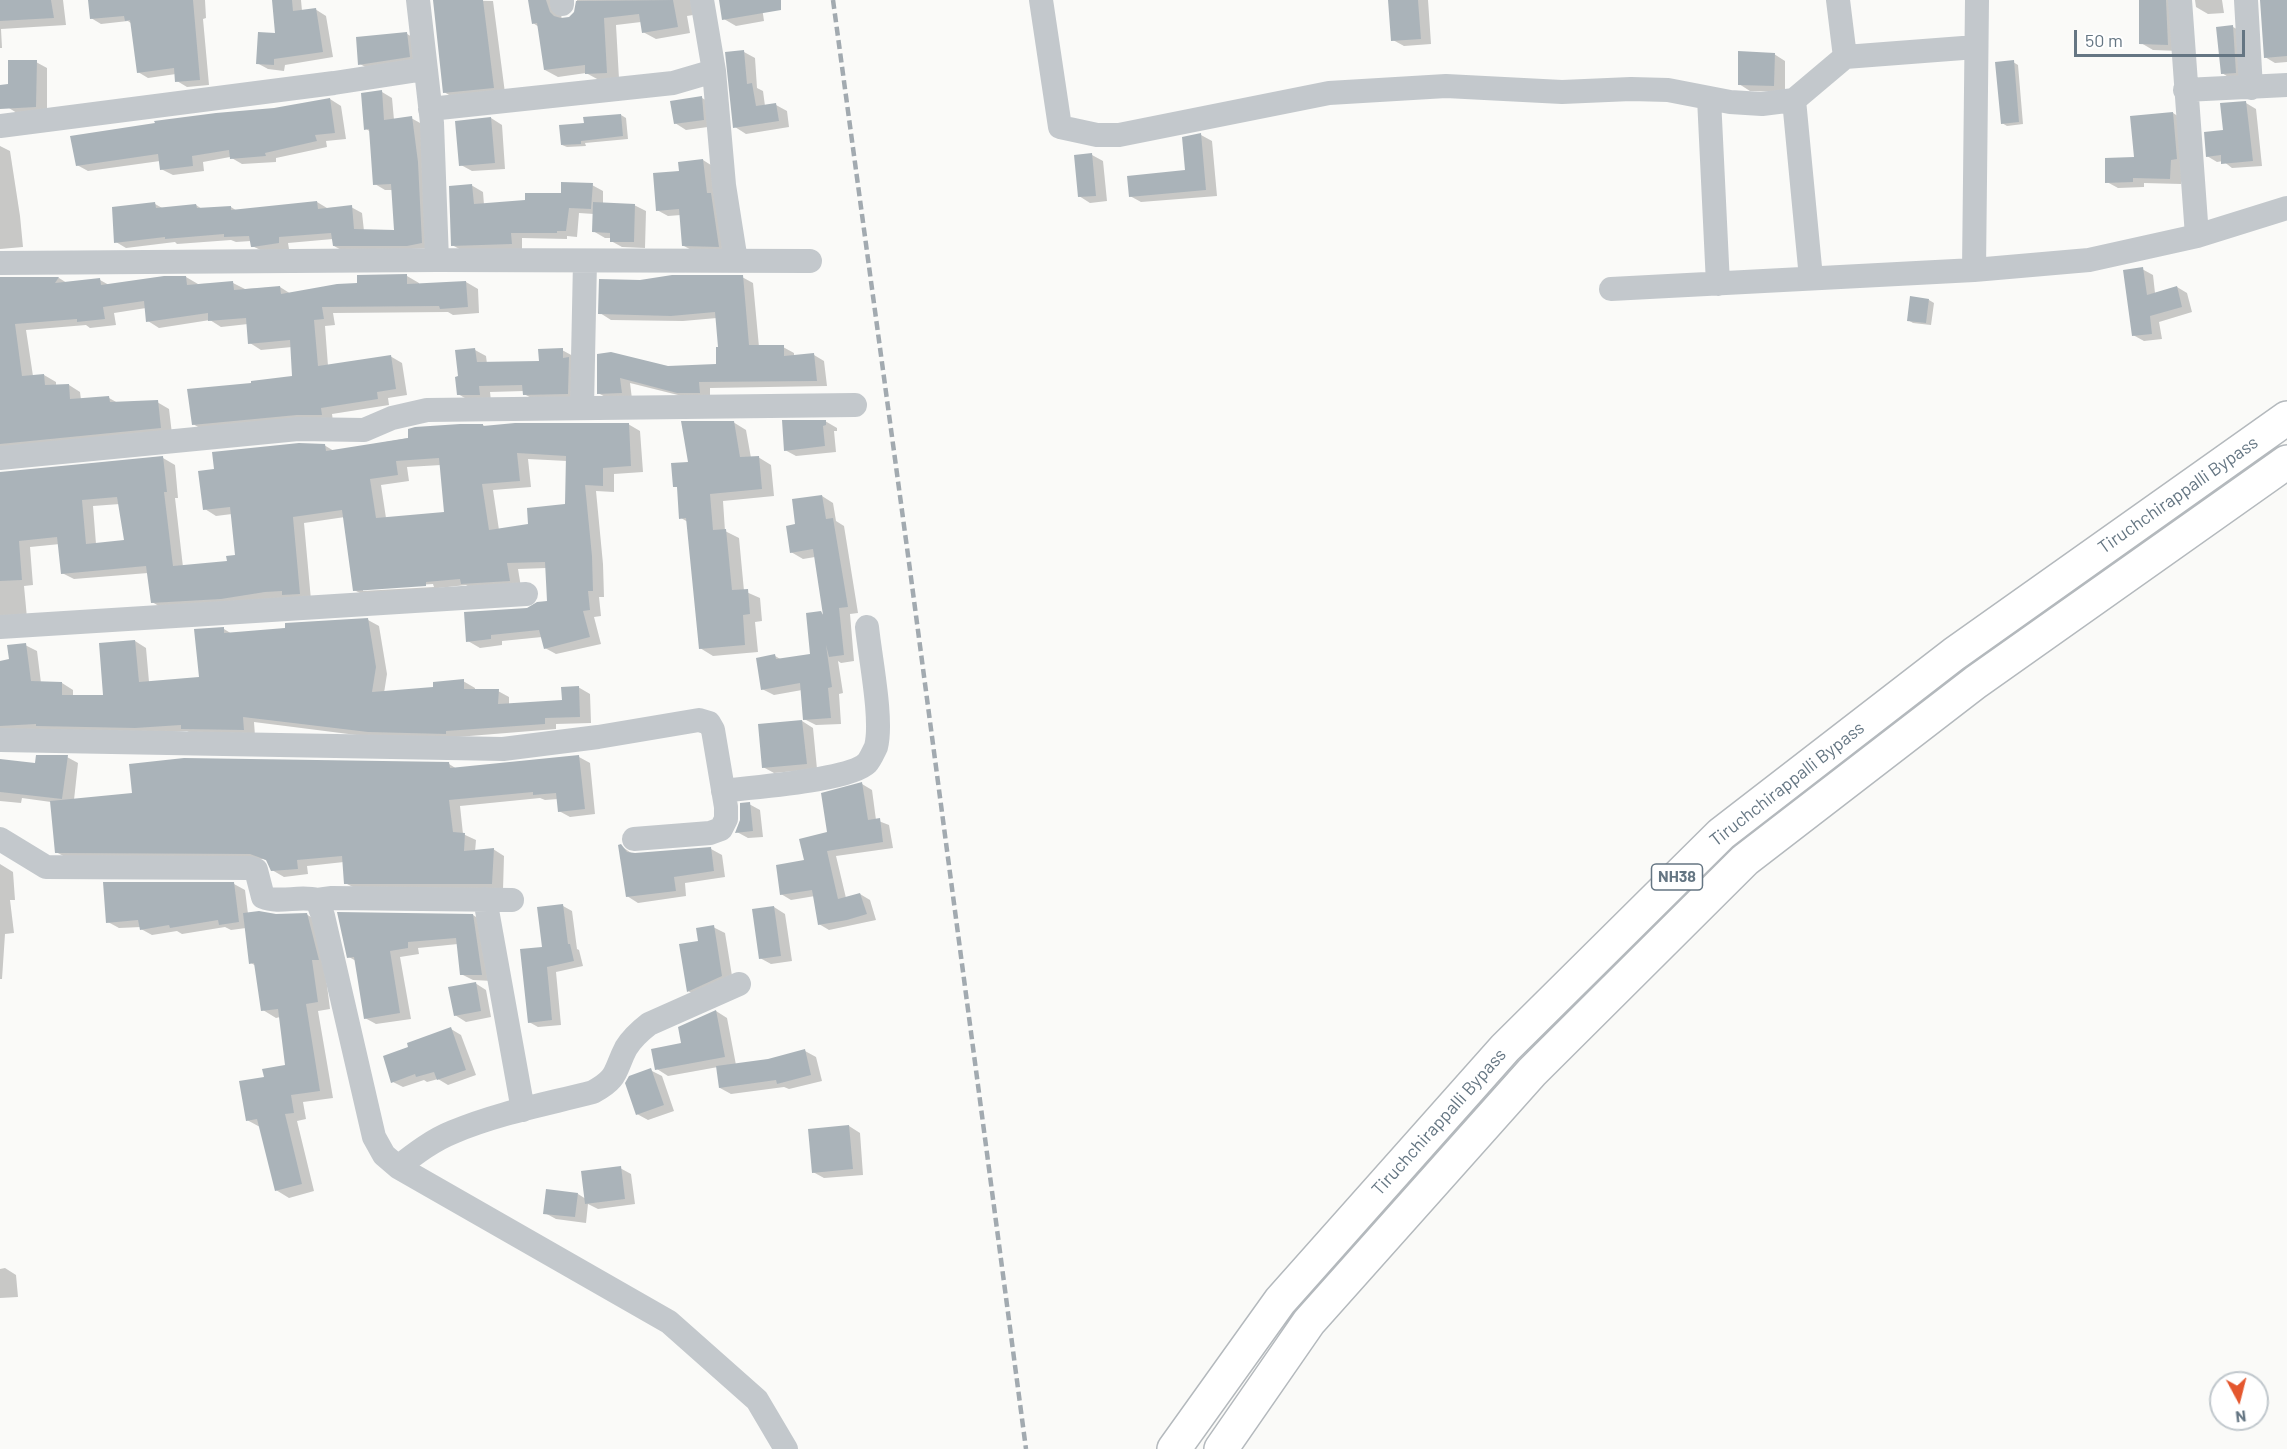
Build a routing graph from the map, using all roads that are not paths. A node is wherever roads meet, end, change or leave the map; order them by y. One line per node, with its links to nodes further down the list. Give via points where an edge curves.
1 (418, 0): 10 (street)
2 (702, 0): 11 (street)
3 (1041, 0): 15 (street, via 1060,127 1097,135 1119,135 1341,92 1446,86 1562,92 1631,89 1668,90)
4 (1838, 0): 9 (street)
5 (1977, 0): 8 (street)
6 (2180, 0): 14 (street)
7 (2246, 0): 13 (street)
8 (1976, 47): 9 (street); 26 (street)
9 (1845, 57): 16 (street)
10 (425, 69): 17 (street); 18 (street)
11 (714, 71): 17 (street, via 674,83); 23 (street, via 724,185)
12 (2287, 85): 13 (street)
13 (2251, 88): 14 (street)
14 (2185, 90): 20 (street)
15 (1709, 98): 16 (street, via 1762,104); 28 (street)
16 (1794, 100): 27 (street)
17 (430, 110): 21 (street)
18 (0, 126)
19 (2287, 208): 20 (street)
20 (2197, 236): 26 (street, via 2089,260)
21 (437, 261): 22 (street); 25 (street)
22 (585, 261): 23 (street); 31 (street)
23 (736, 261): 24 (street)
24 (810, 261)
25 (0, 263)
26 (1974, 270): 27 (street)
27 (1812, 278): 28 (street)
28 (1718, 284): 29 (street)
29 (1611, 289)
30 (855, 405): 31 (street)
31 (582, 408): 33 (street, via 427,410 364,430 298,429)
32 (2287, 418): 49 (highway, Tiruchchirappalli Bypass / NH38, via 1954,654 1721,834 1505,1048 1303,1275)
33 (0, 458)
34 (2287, 462): 50 (highway, Tiruchchirappalli Bypass / NH38, via 1976,682 1745,860 1532,1072 1364,1260 1309,1322)
35 (526, 594): 36 (street)
36 (0, 627)
37 (867, 627): 39 (street, via 878,725 876,748 867,763 851,772)
38 (0, 740): 39 (street, via 503,749 699,720 709,723 713,730)
39 (723, 791): 41 (street, via 726,819 721,829)
40 (0, 839): 43 (street, via 46,867 250,868 259,876 263,897)
41 (634, 839)
42 (485, 899): 43 (street); 44 (street); 46 (street)
43 (317, 900): 47 (street, via 374,1137 384,1155)
44 (512, 900)
45 (739, 984): 46 (street, via 649,1024 626,1048 608,1084 593,1092)
46 (523, 1110): 47 (street, via 453,1132)
47 (398, 1167): 48 (street, via 669,1322 757,1400)
48 (786, 1449)
49 (1174, 1449)
50 (1221, 1449)

